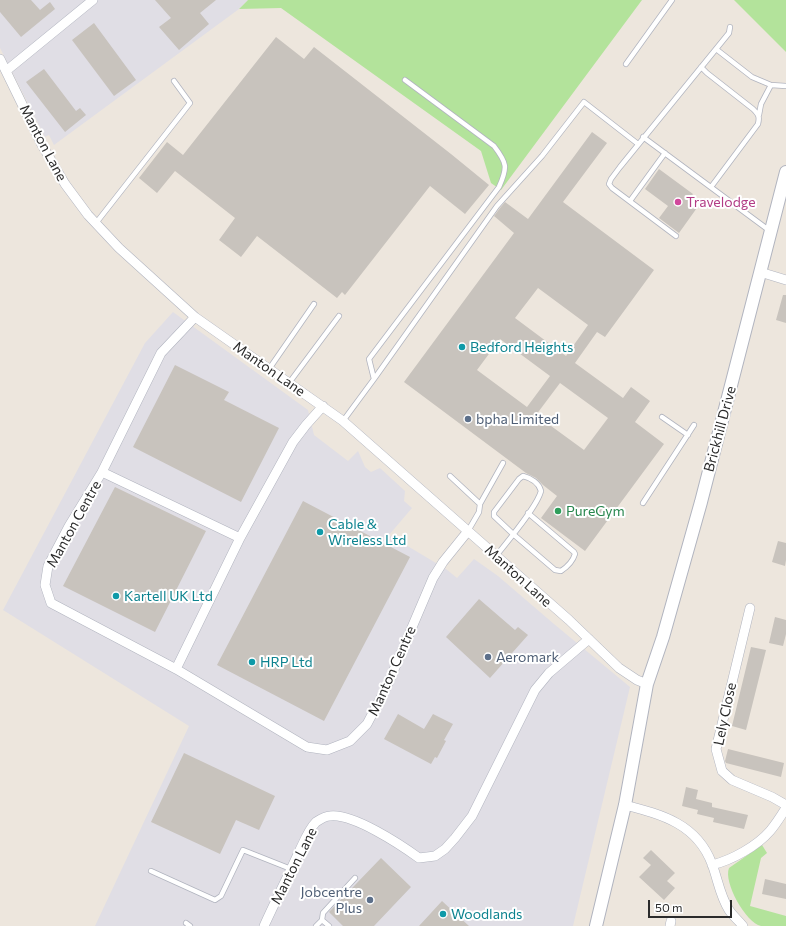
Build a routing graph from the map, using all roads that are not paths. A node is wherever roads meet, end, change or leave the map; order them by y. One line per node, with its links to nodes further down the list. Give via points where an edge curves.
1 (93, 0): 8 (street)
2 (672, 0): 6 (lane)
3 (730, 27): 4 (lane)
4 (716, 49): 7 (lane); 11 (lane, via 752,77)
5 (0, 59): 8 (street, Manton Lane)
6 (626, 64)
7 (701, 67): 13 (lane); 14 (lane)
8 (6, 71): 20 (street, Manton Lane, via 64,184)
9 (406, 80): 29 (lane, via 494,146 504,158 505,172 499,187 369,359)
10 (174, 81): 20 (lane, via 190,103)
11 (771, 85): 12 (lane); 13 (lane, via 761,104)
12 (786, 86)
13 (759, 115): 18 (lane, via 758,124)
14 (643, 137): 15 (lane); 16 (lane)
15 (638, 144): 19 (lane, via 610,184); 29 (lane, via 584,102 542,156 497,206)
16 (665, 154): 18 (lane); 19 (lane)
17 (786, 172): 21 (street, Brickhill Drive)
18 (711, 187): 21 (lane)
19 (630, 201): 22 (lane)
20 (96, 223): 27 (street, Manton Lane, via 119,248)
21 (770, 231): 23 (street, Brickhill Drive)
22 (676, 236)
23 (760, 272): 24 (street); 49 (street, Brickhill Drive, via 701,502)
24 (786, 280)
25 (314, 304): 28 (lane)
26 (339, 316): 30 (lane)
27 (195, 317): 28 (street, Manton Lane); 37 (street, Manton Centre, via 161,353)
28 (269, 369): 30 (street, Manton Lane)
29 (374, 378): 33 (lane)
30 (290, 383): 31 (street, Manton Lane)
31 (323, 406): 33 (street, Manton Lane); 44 (street, via 293,442)
32 (662, 417): 35 (lane)
33 (344, 421): 42 (street, Manton Lane)
34 (694, 425): 35 (lane)
35 (688, 435): 39 (lane)
36 (503, 463): 40 (lane)
37 (102, 472): 44 (street, Manton Centre); 48 (street, Manton Centre, via 48,566 45,585 51,602)
38 (450, 476): 40 (lane)
39 (643, 503)
40 (480, 504): 42 (lane, via 479,512)
41 (528, 513): 43 (lane); 43 (lane, via 541,491 538,484 523,476 494,512 494,516); 43 (lane, via 574,552 574,558 561,571 555,570)
42 (468, 531): 45 (street, Manton Lane); 48 (street, Manton Centre, via 433,578 371,718 350,741 327,750 307,747)
43 (513, 534): 45 (lane)
44 (240, 538): 48 (street)
45 (496, 556): 47 (street, Manton Lane)
46 (750, 608): 51 (street, Lely Close, via 716,749 722,771 732,780 772,797)
47 (589, 639): 49 (street, Manton Lane, via 619,668); 53 (street, Manton Lane, via 549,674 536,690 472,816 445,849 435,856 419,858 399,843 354,820 342,816 328,816 316,822)
48 (176, 669)
49 (647, 684): 50 (street)
50 (625, 805): 52 (street, via 675,821 701,843); 60 (street)
51 (786, 807): 52 (street, via 772,830 765,836 727,861)
52 (712, 865): 61 (street, via 720,892 729,910)
53 (291, 869): 54 (lane, via 243,850 221,896 215,900); 57 (street, Manton Lane)
54 (151, 871)
55 (355, 878): 56 (lane, via 323,913)
56 (322, 920): 58 (lane); 59 (lane)
57 (264, 926)
58 (316, 926)
59 (329, 926)
60 (596, 926)
61 (743, 926)

